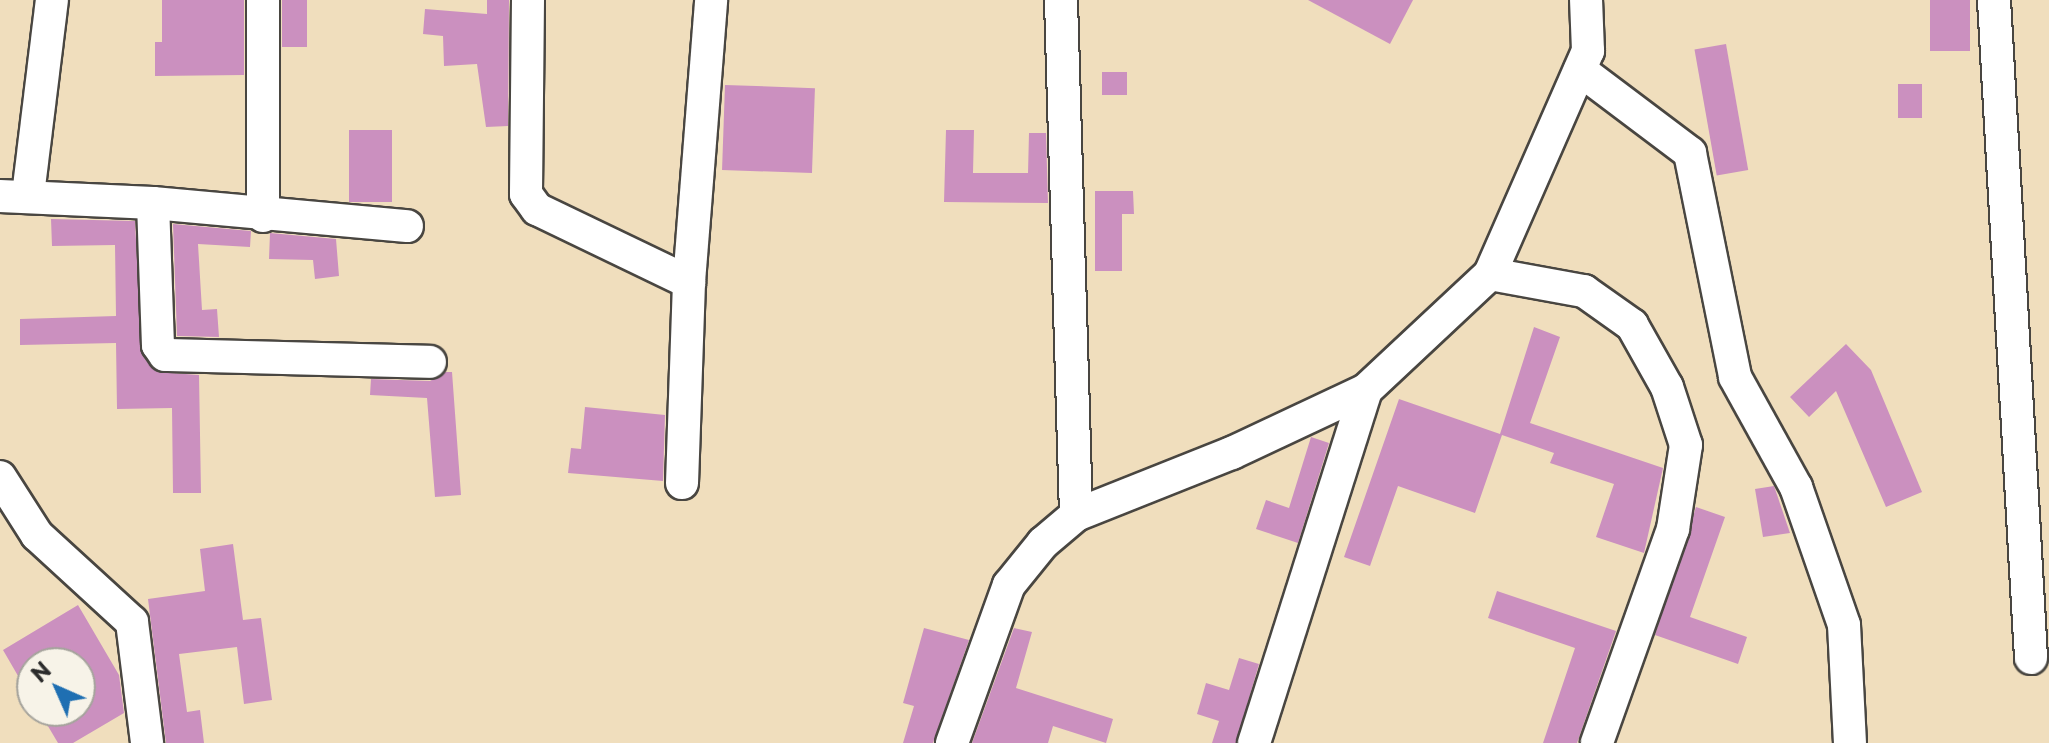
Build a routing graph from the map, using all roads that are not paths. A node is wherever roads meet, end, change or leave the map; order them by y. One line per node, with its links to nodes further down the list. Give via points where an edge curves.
1 (52, 0): 9 (street)
2 (263, 0): 11 (street)
3 (528, 0): 14 (street, via 526,194 537,209)
4 (711, 0): 14 (street)
5 (1061, 0): 19 (street)
6 (1586, 0): 8 (street, via 1588,51)
7 (1994, 0): 20 (street)
8 (1580, 70): 13 (street); 25 (street, via 1690,153 1735,377 1796,487 1844,625)
9 (14, 195): 10 (street)
10 (153, 203): 11 (street); 15 (street, via 158,345 165,355)
11 (263, 216): 12 (street)
12 (407, 226)
13 (1490, 274): 16 (street); 24 (street, via 1584,291 1632,325 1667,387 1686,445 1673,529)
14 (689, 282): 18 (street)
15 (430, 362)
16 (1366, 390): 19 (street, via 1232,453); 23 (street)
17 (0, 477): 21 (street, via 37,535 132,622)
18 (682, 483)
19 (1076, 515): 22 (street, via 1009,585)
20 (2031, 658)
21 (147, 743)
22 (952, 743)
23 (1254, 743)
24 (1597, 743)
25 (1850, 743)

